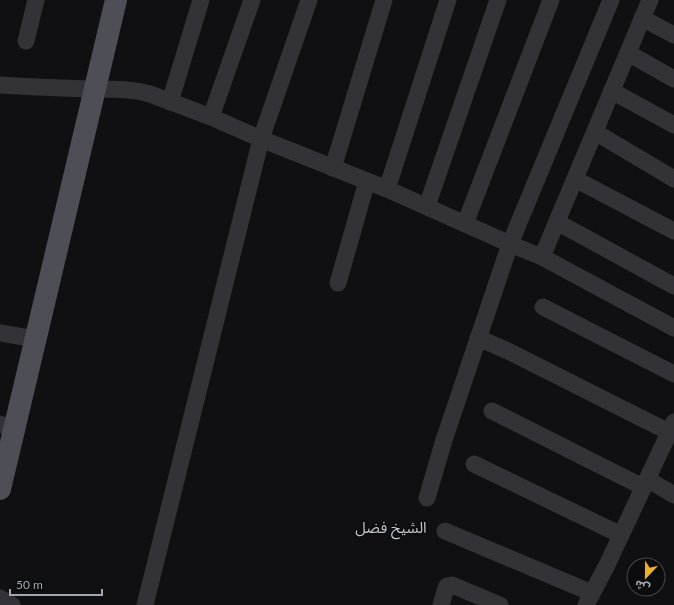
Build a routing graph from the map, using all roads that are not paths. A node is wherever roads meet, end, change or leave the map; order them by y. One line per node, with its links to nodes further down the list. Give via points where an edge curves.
1 (36, 0): 14 (street)
2 (116, 0): 18 (main road)
3 (202, 0): 20 (street)
4 (252, 0): 21 (street)
5 (309, 0): 24 (street)
6 (384, 0): 25 (street)
7 (448, 0): 29 (street)
8 (498, 0): 30 (street)
9 (551, 0): 32 (street)
10 (611, 0): 34 (street)
11 (650, 0): 12 (street)
12 (642, 18): 13 (street); 15 (street)
13 (674, 35)
14 (26, 41)
15 (628, 53): 16 (street); 19 (street)
16 (674, 79)
17 (0, 86): 18 (street)
18 (95, 89): 20 (street, via 135,90); 42 (main road)
19 (612, 91): 22 (street); 23 (street)
20 (170, 102): 21 (street)
21 (211, 117): 24 (street)
22 (674, 125)
23 (595, 132): 26 (street); 27 (street)
24 (261, 139): 25 (street); 57 (street)
25 (333, 168): 28 (street)
26 (575, 179): 31 (street); 33 (street)
27 (674, 179)
28 (367, 181): 29 (street); 36 (street)
29 (387, 189): 30 (street)
30 (427, 206): 32 (street)
31 (557, 222): 35 (street); 37 (street)
32 (466, 224): 34 (street)
33 (674, 232)
34 (510, 244): 35 (street); 41 (street)
35 (542, 257): 39 (street)
36 (338, 283)
37 (674, 286)
38 (543, 307): 43 (street)
39 (674, 328)
40 (0, 333): 42 (street)
41 (478, 338): 46 (street, via 508,351); 51 (street)
42 (35, 339): 45 (main road)
43 (674, 374)
44 (492, 411): 48 (street)
45 (7, 427): 49 (main road)
46 (670, 437): 48 (street)
47 (474, 464): 53 (street)
48 (645, 483): 50 (street); 53 (street)
49 (0, 489)
50 (674, 495)
51 (427, 498)
52 (445, 531): 55 (street)
53 (621, 536): 55 (street)
54 (0, 598): 56 (street)
55 (589, 599)
56 (12, 605)
57 (145, 605)
58 (440, 605): 59 (street, via 447,586 452,585)
59 (500, 605)

